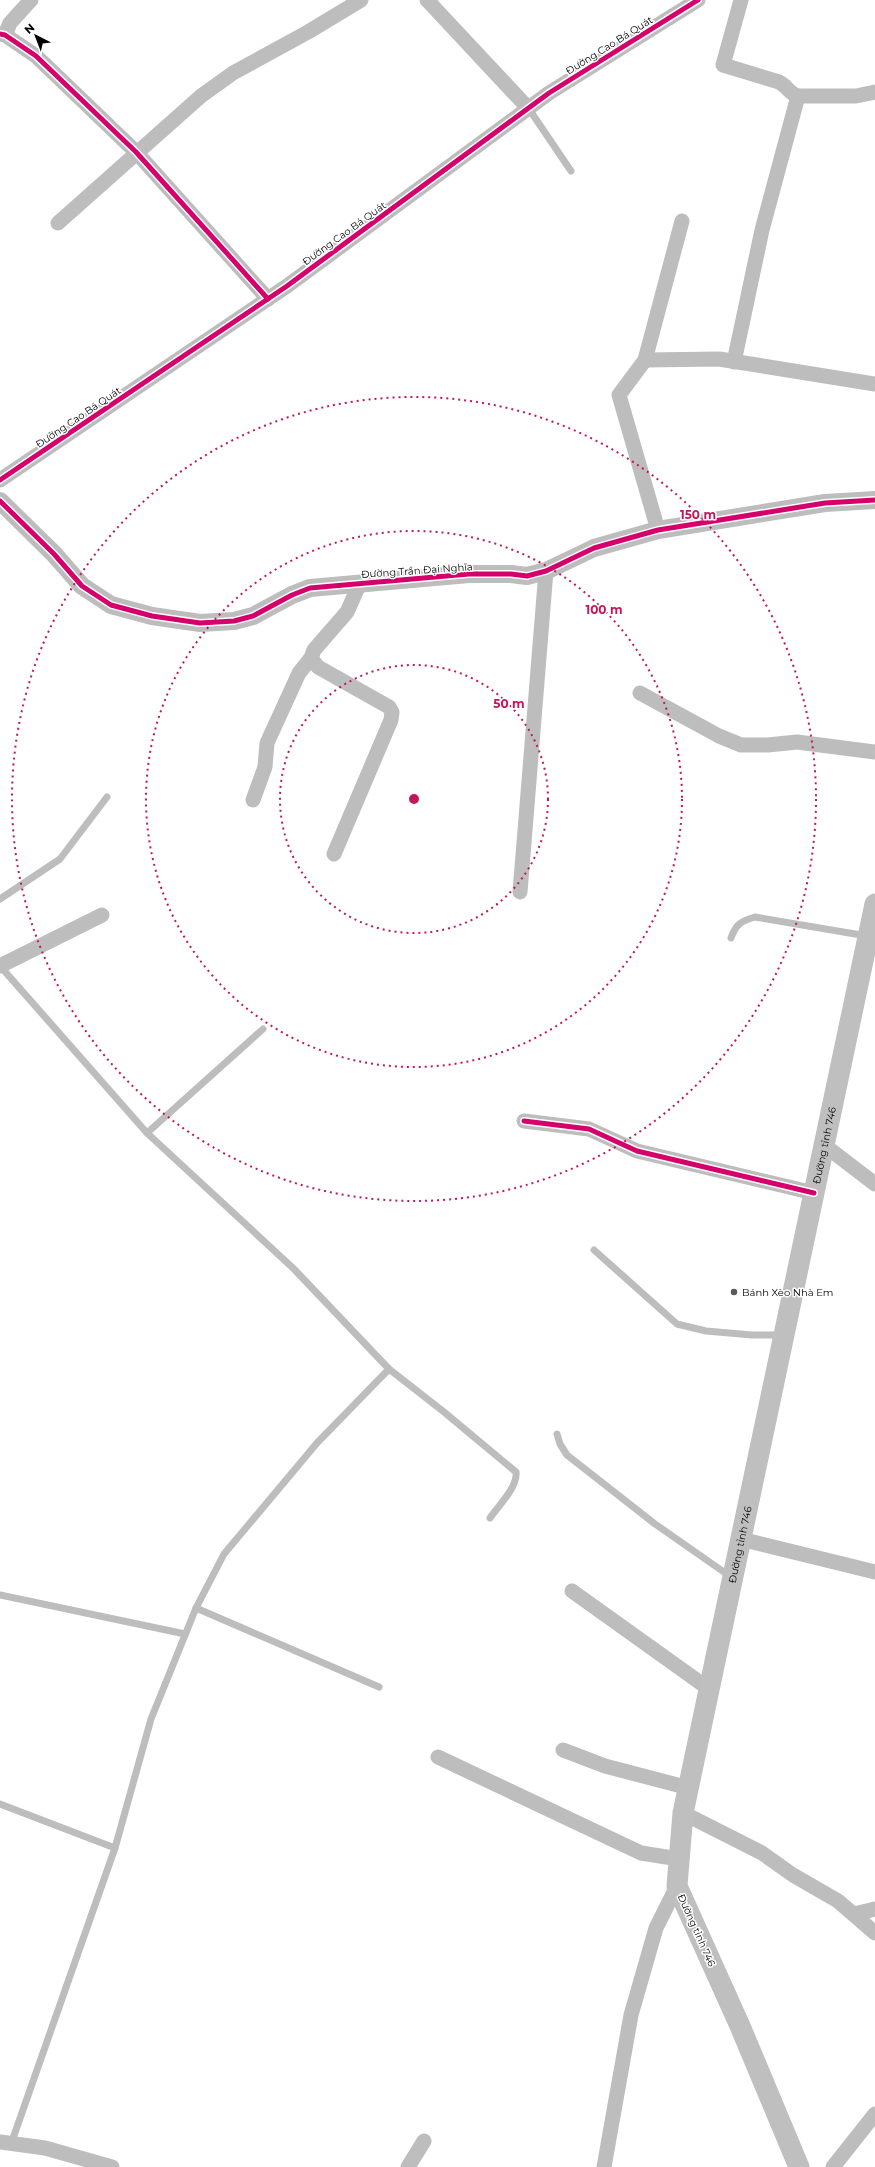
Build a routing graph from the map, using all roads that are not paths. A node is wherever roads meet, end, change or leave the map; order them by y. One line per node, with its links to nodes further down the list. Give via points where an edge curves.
1 (31, 0): 6 (street)
2 (361, 0): 10 (street, via 233,73 200,96)
3 (427, 0): 9 (street)
4 (698, 0): 9 (street, Đường Cao Bá Quát, via 549,93)
5 (741, 0): 8 (street, via 723,65 779,82 785,85 792,95)
6 (2, 34): 10 (street, via 36,56)
7 (875, 92): 8 (street, via 856,96)
8 (798, 96): 16 (street, via 762,230)
9 (530, 109): 11 (lane); 14 (street, Đường Cao Bá Quát)
10 (136, 152): 13 (street); 14 (street)
11 (571, 171)
12 (682, 221): 15 (street)
13 (58, 223)
14 (268, 299): 18 (street, Đường Cao Bá Quát)
15 (645, 360): 16 (street, via 719,359); 21 (street, via 619,395)
16 (734, 362): 17 (street)
17 (874, 380)
18 (0, 480)
19 (875, 500): 21 (street, Đường Trần Đại Nghĩa, via 825,503)
20 (0, 501): 23 (street, Đường Trần Đại Nghĩa, via 54,554 82,586 111,605 152,616 200,623 234,621 253,616 310,588)
21 (658, 530): 22 (street, Đường Trần Đại Nghĩa, via 594,548)
22 (546, 571): 23 (street, Đường Trần Đại Nghĩa, via 527,576 469,574); 30 (street)
23 (360, 583): 24 (street, via 347,612 314,650)
24 (311, 658): 28 (street, via 299,674 267,743 265,767); 29 (street, via 318,667 389,707 392,712 391,720)
25 (640, 693): 26 (street, via 719,736 741,745 796,742)
26 (875, 752)
27 (107, 797): 31 (lane, via 60,859)
28 (253, 800)
29 (334, 854)
30 (520, 892)
31 (0, 899)
32 (875, 904): 34 (main road, Đường tỉnh 746)
33 (102, 915): 36 (street)
34 (868, 936): 35 (lane, via 755,917 743,920 735,927); 40 (main road, Đường tỉnh 746)
35 (731, 938)
36 (1, 966): 39 (lane)
37 (263, 1030): 39 (lane)
38 (524, 1120): 42 (street, via 589,1128 637,1151)
39 (147, 1133): 45 (lane, via 294,1270)
40 (824, 1145): 41 (street); 42 (main road, Đường tỉnh 746)
41 (875, 1184)
42 (814, 1193): 44 (main road, Đường tỉnh 746)
43 (594, 1250): 44 (lane, via 677,1324 706,1331)
44 (784, 1335): 48 (main road, Đường tỉnh 746)
45 (389, 1369): 47 (lane, via 516,1472 517,1478 513,1486); 53 (lane, via 317,1443 224,1554)
46 (557, 1434): 50 (lane, via 560,1444 572,1459 655,1524)
47 (490, 1518)
48 (741, 1539): 49 (street); 50 (main road, Đường tỉnh 746)
49 (875, 1572)
50 (732, 1578): 56 (main road, Đường tỉnh 746)
51 (572, 1591): 56 (street)
52 (0, 1595): 54 (lane)
53 (196, 1608): 54 (lane); 55 (lane)
54 (185, 1634): 62 (lane, via 150,1719)
55 (379, 1687)
56 (709, 1689): 59 (main road, Đường tỉnh 746)
57 (563, 1750): 59 (street, via 605,1766)
58 (438, 1757): 63 (street, via 641,1853)
59 (689, 1788): 61 (main road, Đường tỉnh 746)
60 (0, 1804): 62 (lane)
61 (684, 1813): 63 (main road, Đường tỉnh 746); 66 (street, via 762,1853)
62 (114, 1848): 70 (lane)
63 (679, 1859): 64 (main road, Đường tỉnh 746)
64 (677, 1886): 73 (street, via 656,1928 630,2015); 74 (main road, Đường tỉnh 746, via 740,2026)
65 (875, 1909): 66 (street)
66 (854, 1914): 67 (street)
67 (875, 1933)
68 (875, 2114): 75 (street)
69 (424, 2142): 72 (street)
70 (5, 2143): 71 (street, via 45,2148)
71 (112, 2167)
72 (408, 2167)
73 (604, 2167)
74 (799, 2167)
75 (833, 2167)

